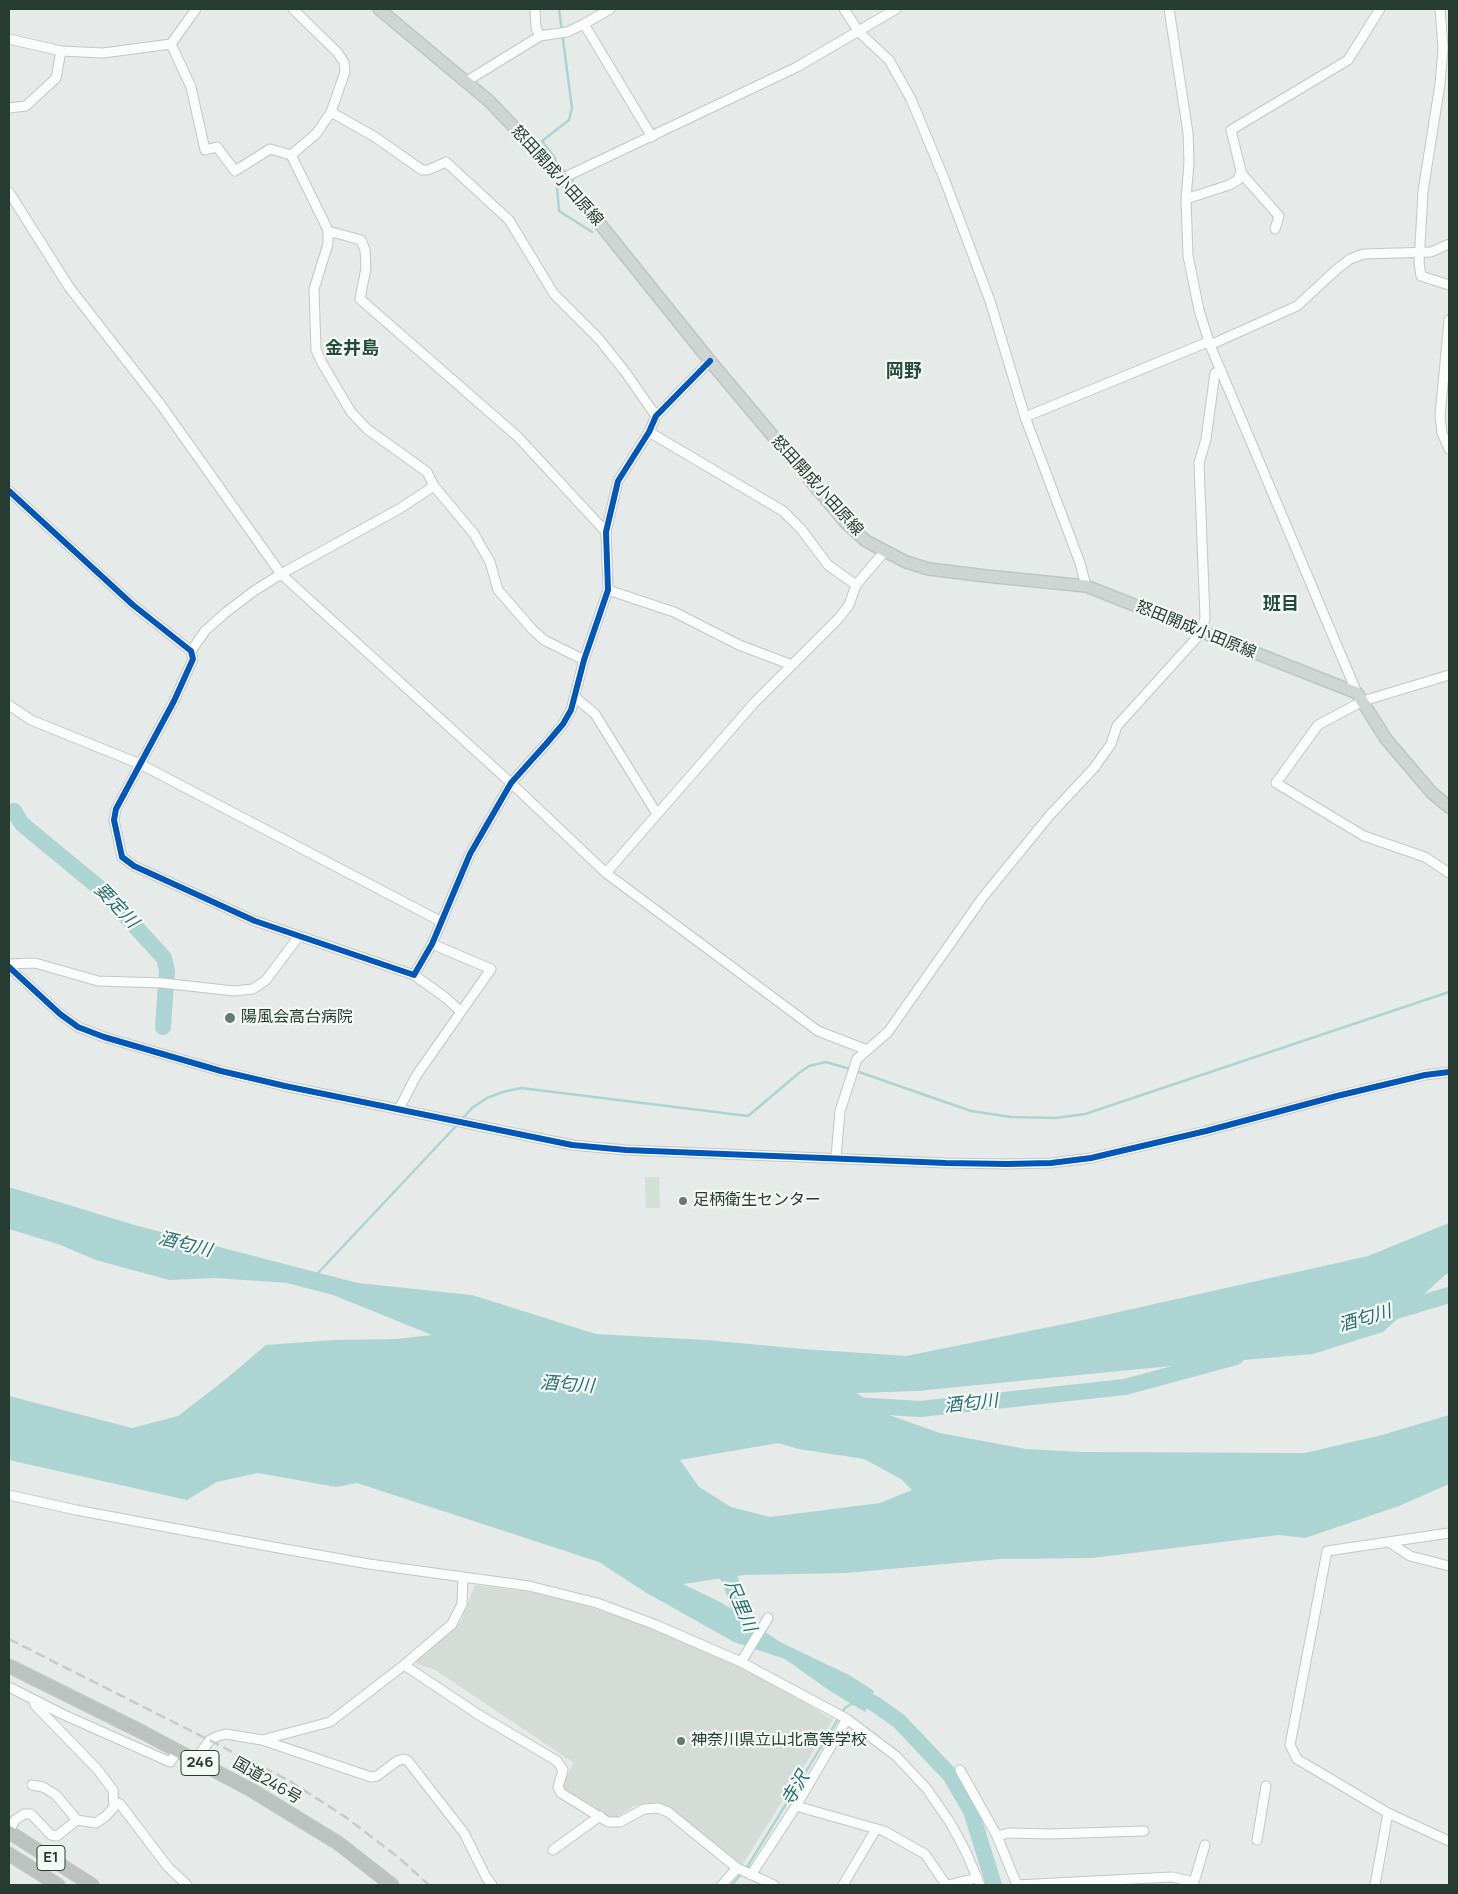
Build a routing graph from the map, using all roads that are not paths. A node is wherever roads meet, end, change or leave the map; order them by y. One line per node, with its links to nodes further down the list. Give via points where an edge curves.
1 (196, 9): 15 (street)
2 (293, 9): 19 (street, via 344,62 346,72)
3 (379, 9): 17 (main road, 怒田開成小田原線)
4 (535, 9): 13 (street)
5 (610, 9): 11 (street)
6 (844, 9): 12 (street)
7 (896, 9): 12 (street)
8 (1170, 9): 25 (street, via 1188,133)
9 (1380, 9): 22 (street, via 1348,60 1231,130)
10 (1440, 9): 29 (street, via 1443,48 1424,184)
11 (584, 24): 13 (street, via 567,32); 20 (street)
12 (859, 32): 20 (street, via 797,67); 36 (street, via 889,60 910,99 990,301)
13 (540, 36): 17 (street)
14 (9, 39): 16 (street)
15 (171, 44): 16 (street, via 104,53); 21 (street, via 191,87 205,150 217,147 235,171 270,149)
16 (61, 51): 18 (street, via 56,78 26,106)
17 (467, 81): 23 (main road, 怒田開成小田原線)
18 (9, 108)
19 (331, 112): 21 (street, via 316,134); 35 (street, via 375,137 422,170 446,162 509,220 554,294 599,339)
20 (652, 136): 23 (street)
21 (291, 155): 27 (street)
22 (1241, 173): 25 (street, via 1235,183); 26 (street, via 1279,216)
23 (562, 177): 33 (main road, 怒田開成小田原線)
24 (9, 192): 43 (street, via 69,287 161,406)
25 (1186, 198): 32 (street, via 1188,256)
26 (1275, 229)
27 (328, 231): 39 (street, via 328,244 314,289 316,350 351,412 366,428 427,472); 41 (street, via 361,240 366,268 360,299 518,437)
28 (1449, 244): 29 (street, via 1431,252)
29 (1420, 252): 30 (street, via 1421,276); 32 (street, via 1364,254 1350,259 1297,306)
30 (1449, 285)
31 (1449, 320): 38 (street, via 1440,416 1442,433)
32 (1209, 343): 34 (street); 36 (street)
33 (710, 361): 35 (street); 42 (main road, 怒田開成小田原線, via 846,523)
34 (1221, 370): 47 (street, via 1214,373 1206,439 1199,464 1205,618); 52 (street)
35 (656, 416): 37 (street)
36 (1025, 417): 45 (street)
37 (649, 432): 41 (street, via 618,482); 44 (street, via 783,512 801,529 828,565)
38 (1449, 449)
39 (434, 486): 43 (street); 49 (street, via 474,534 490,562 498,590 544,640)
40 (9, 491): 48 (street, via 133,605)
41 (606, 532): 46 (street)
42 (884, 552): 44 (street); 45 (main road, 怒田開成小田原線, via 929,569)
43 (281, 574): 48 (street, via 225,613); 56 (street)
44 (856, 585): 50 (street, via 849,605 839,618)
45 (1086, 586): 47 (main road, 怒田開成小田原線)
46 (608, 590): 49 (street); 50 (street, via 674,612 739,644)
47 (1201, 632): 52 (main road, 怒田開成小田原線); 67 (street, via 1117,726 1111,744 1094,768 1050,815 983,897 888,1032)
48 (191, 651): 55 (street, via 192,660 174,701)
49 (584, 660): 53 (street)
50 (792, 665): 58 (street, via 754,703)
51 (1449, 675): 52 (street)
52 (1360, 697): 57 (main road, via 1386,739 1432,794); 60 (street, via 1318,725 1276,783 1364,836 1425,857)
53 (576, 698): 56 (street, via 563,724); 58 (street, via 595,714)
54 (9, 706): 55 (street, via 31,720)
55 (140, 764): 61 (street); 62 (street, via 116,809 114,820 122,857 134,866 255,921)
56 (511, 783): 59 (street); 61 (street, via 470,854)
57 (1449, 807)
58 (657, 814): 59 (street)
59 (606, 873): 67 (street, via 818,1031)
60 (1449, 873)
61 (442, 922): 63 (street)
62 (299, 936): 64 (street, via 266,980 252,989 234,991 162,983 98,981 35,963); 65 (street)
63 (432, 944): 65 (street); 66 (street, via 491,969)
64 (9, 966): 69 (street, via 78,1027 222,1071)
65 (414, 975): 66 (street)
66 (461, 1012): 69 (street, via 416,1076)
67 (866, 1050): 70 (street, via 856,1059 840,1111)
68 (1449, 1072): 70 (street, via 1337,1096 1091,1158 1007,1164)
69 (399, 1109): 70 (street, via 572,1144 626,1150)
70 (836, 1157)
71 (9, 1495): 75 (street, via 273,1547)
72 (1449, 1533): 73 (street)
73 (1389, 1542): 74 (street, via 1410,1556); 91 (street, via 1327,1551 1290,1745 1298,1759)
74 (1449, 1566)
75 (463, 1577): 77 (street, via 529,1586 596,1603); 78 (street, via 462,1604 452,1624)
76 (768, 1618): 77 (street)
77 (741, 1662): 82 (street)
78 (404, 1665): 83 (street, via 330,1722); 92 (street, via 557,1761 563,1770 558,1787 561,1793)
79 (9, 1666): 84 (highway, 国道246号 / 246)
80 (9, 1687): 81 (street)
81 (34, 1700): 84 (street, via 170,1762); 89 (street, via 35,1705 97,1769 113,1790)
82 (847, 1718): 90 (street); 106 (street, via 896,1756 927,1789 951,1824)
83 (262, 1740): 85 (street, via 221,1734 210,1740); 111 (street, via 371,1777 397,1761 408,1760 464,1833)
84 (178, 1751): 85 (highway, 国道246号 / 246)
85 (195, 1760): 105 (highway, 国道246号 / 246, via 338,1843)
86 (960, 1770): 97 (street)
87 (32, 1785): 93 (street, via 43,1786 56,1795)
88 (1266, 1786): 98 (street)
89 (114, 1802): 93 (street, via 110,1812 96,1823); 109 (street, via 120,1804 168,1867)
90 (796, 1806): 94 (street); 104 (street)
91 (1388, 1813): 99 (street); 117 (street)
92 (600, 1816): 101 (street); 103 (street, via 608,1822 620,1822 644,1809 658,1808 668,1812)
93 (77, 1820): 95 (street, via 57,1836 51,1835 31,1814 24,1814)
94 (876, 1829): 114 (street); 115 (street, via 925,1854)
95 (9, 1831): 108 (highway, E1)
96 (1144, 1831): 97 (street, via 1009,1833)
97 (997, 1836): 116 (street)
98 (1256, 1840)
99 (1449, 1841)
100 (1205, 1845): 116 (street, via 1194,1882 1172,1877)
101 (552, 1850)
102 (9, 1854): 107 (highway, E1)
103 (737, 1868): 104 (street); 112 (street)
104 (752, 1875): 113 (street)
105 (378, 1881): 110 (highway, 国道246号 / 246)
106 (978, 1882): 115 (street)
107 (58, 1885)
108 (92, 1885)
109 (187, 1885)
110 (392, 1885)
111 (492, 1885)
112 (722, 1885)
113 (774, 1885)
114 (843, 1885)
115 (947, 1885)
116 (1016, 1885)
117 (1376, 1885)

